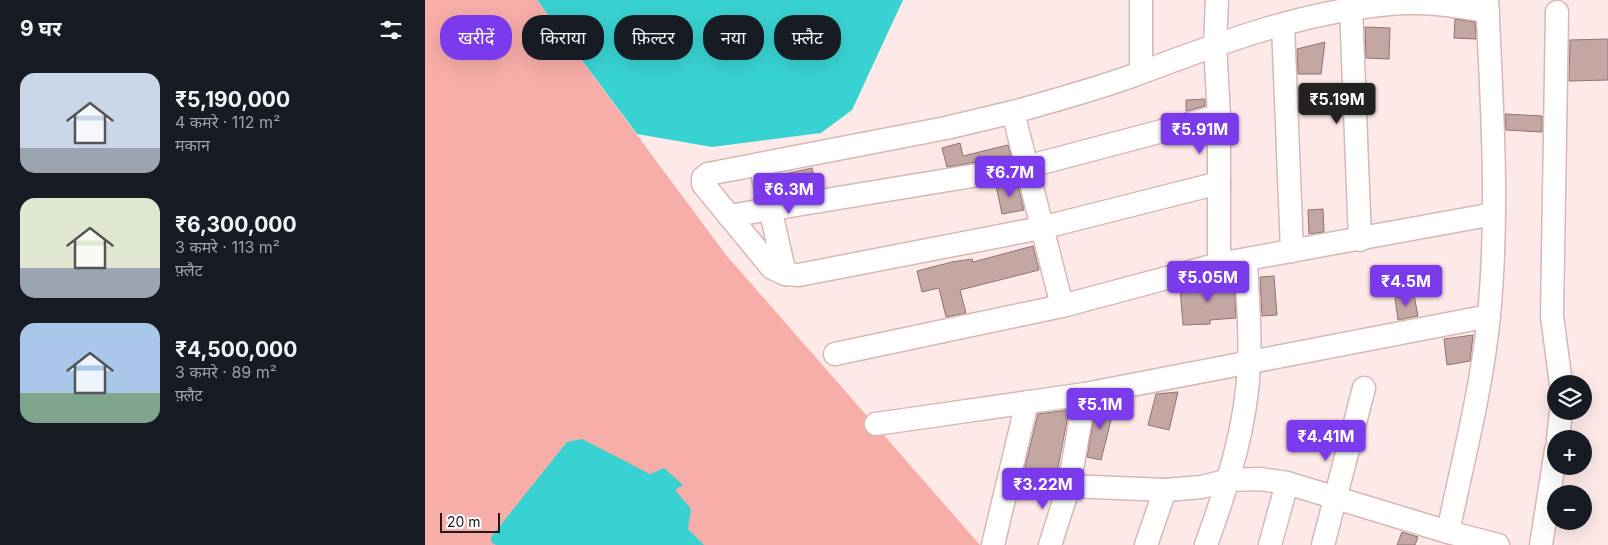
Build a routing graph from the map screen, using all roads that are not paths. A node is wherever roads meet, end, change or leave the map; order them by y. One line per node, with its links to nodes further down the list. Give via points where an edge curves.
1 (1141, 0): 8 (street)
2 (1217, 0): 7 (street)
3 (1487, 4): 4 (street, via 1406,3); 15 (street)
4 (1351, 8): 6 (street); 18 (street)
5 (1557, 12): 27 (street, via 1552,316)
6 (1283, 25): 7 (street); 19 (street)
7 (1215, 44): 8 (street); 10 (street)
8 (1141, 72): 9 (street, via 1073,96)
9 (1013, 112): 11 (street); 12 (street)
10 (1219, 116): 12 (street); 13 (street)
11 (760, 164): 14 (street); 16 (street, via 708,174 703,178 703,184)
12 (1026, 167): 14 (street); 17 (street)
13 (1219, 183): 17 (street); 21 (street)
14 (769, 209): 16 (street); 22 (street)
15 (1494, 214): 18 (street); 24 (street)
16 (729, 216): 22 (street, via 772,268)
17 (1041, 228): 22 (street, via 799,275); 23 (street)
18 (1360, 240): 19 (street)
19 (1292, 252): 20 (street)
20 (1245, 260): 21 (street); 26 (street)
21 (1219, 264): 23 (street)
22 (785, 274)
23 (1062, 306): 25 (street)
24 (1489, 316): 26 (street); 38 (street, via 1475,404)
25 (835, 354)
26 (1249, 362): 29 (street); 33 (street, via 1245,404)
27 (1560, 375)
28 (1364, 388): 37 (street)
29 (1085, 394): 30 (street); 35 (street)
30 (1027, 402): 31 (street); 39 (street)
31 (876, 424)
32 (1552, 475): 46 (street)
33 (1229, 480): 34 (street, via 1260,478); 36 (street, via 1202,487); 42 (street)
34 (1287, 483): 37 (street); 43 (street)
35 (1069, 486): 36 (street); 40 (street)
36 (1165, 490): 41 (street)
37 (1336, 498): 38 (street); 44 (street)
38 (1432, 535): 45 (street)
39 (993, 545)
40 (1050, 545)
41 (1146, 545)
42 (1206, 545)
43 (1270, 545)
44 (1323, 545)
45 (1498, 545)
46 (1541, 545)

